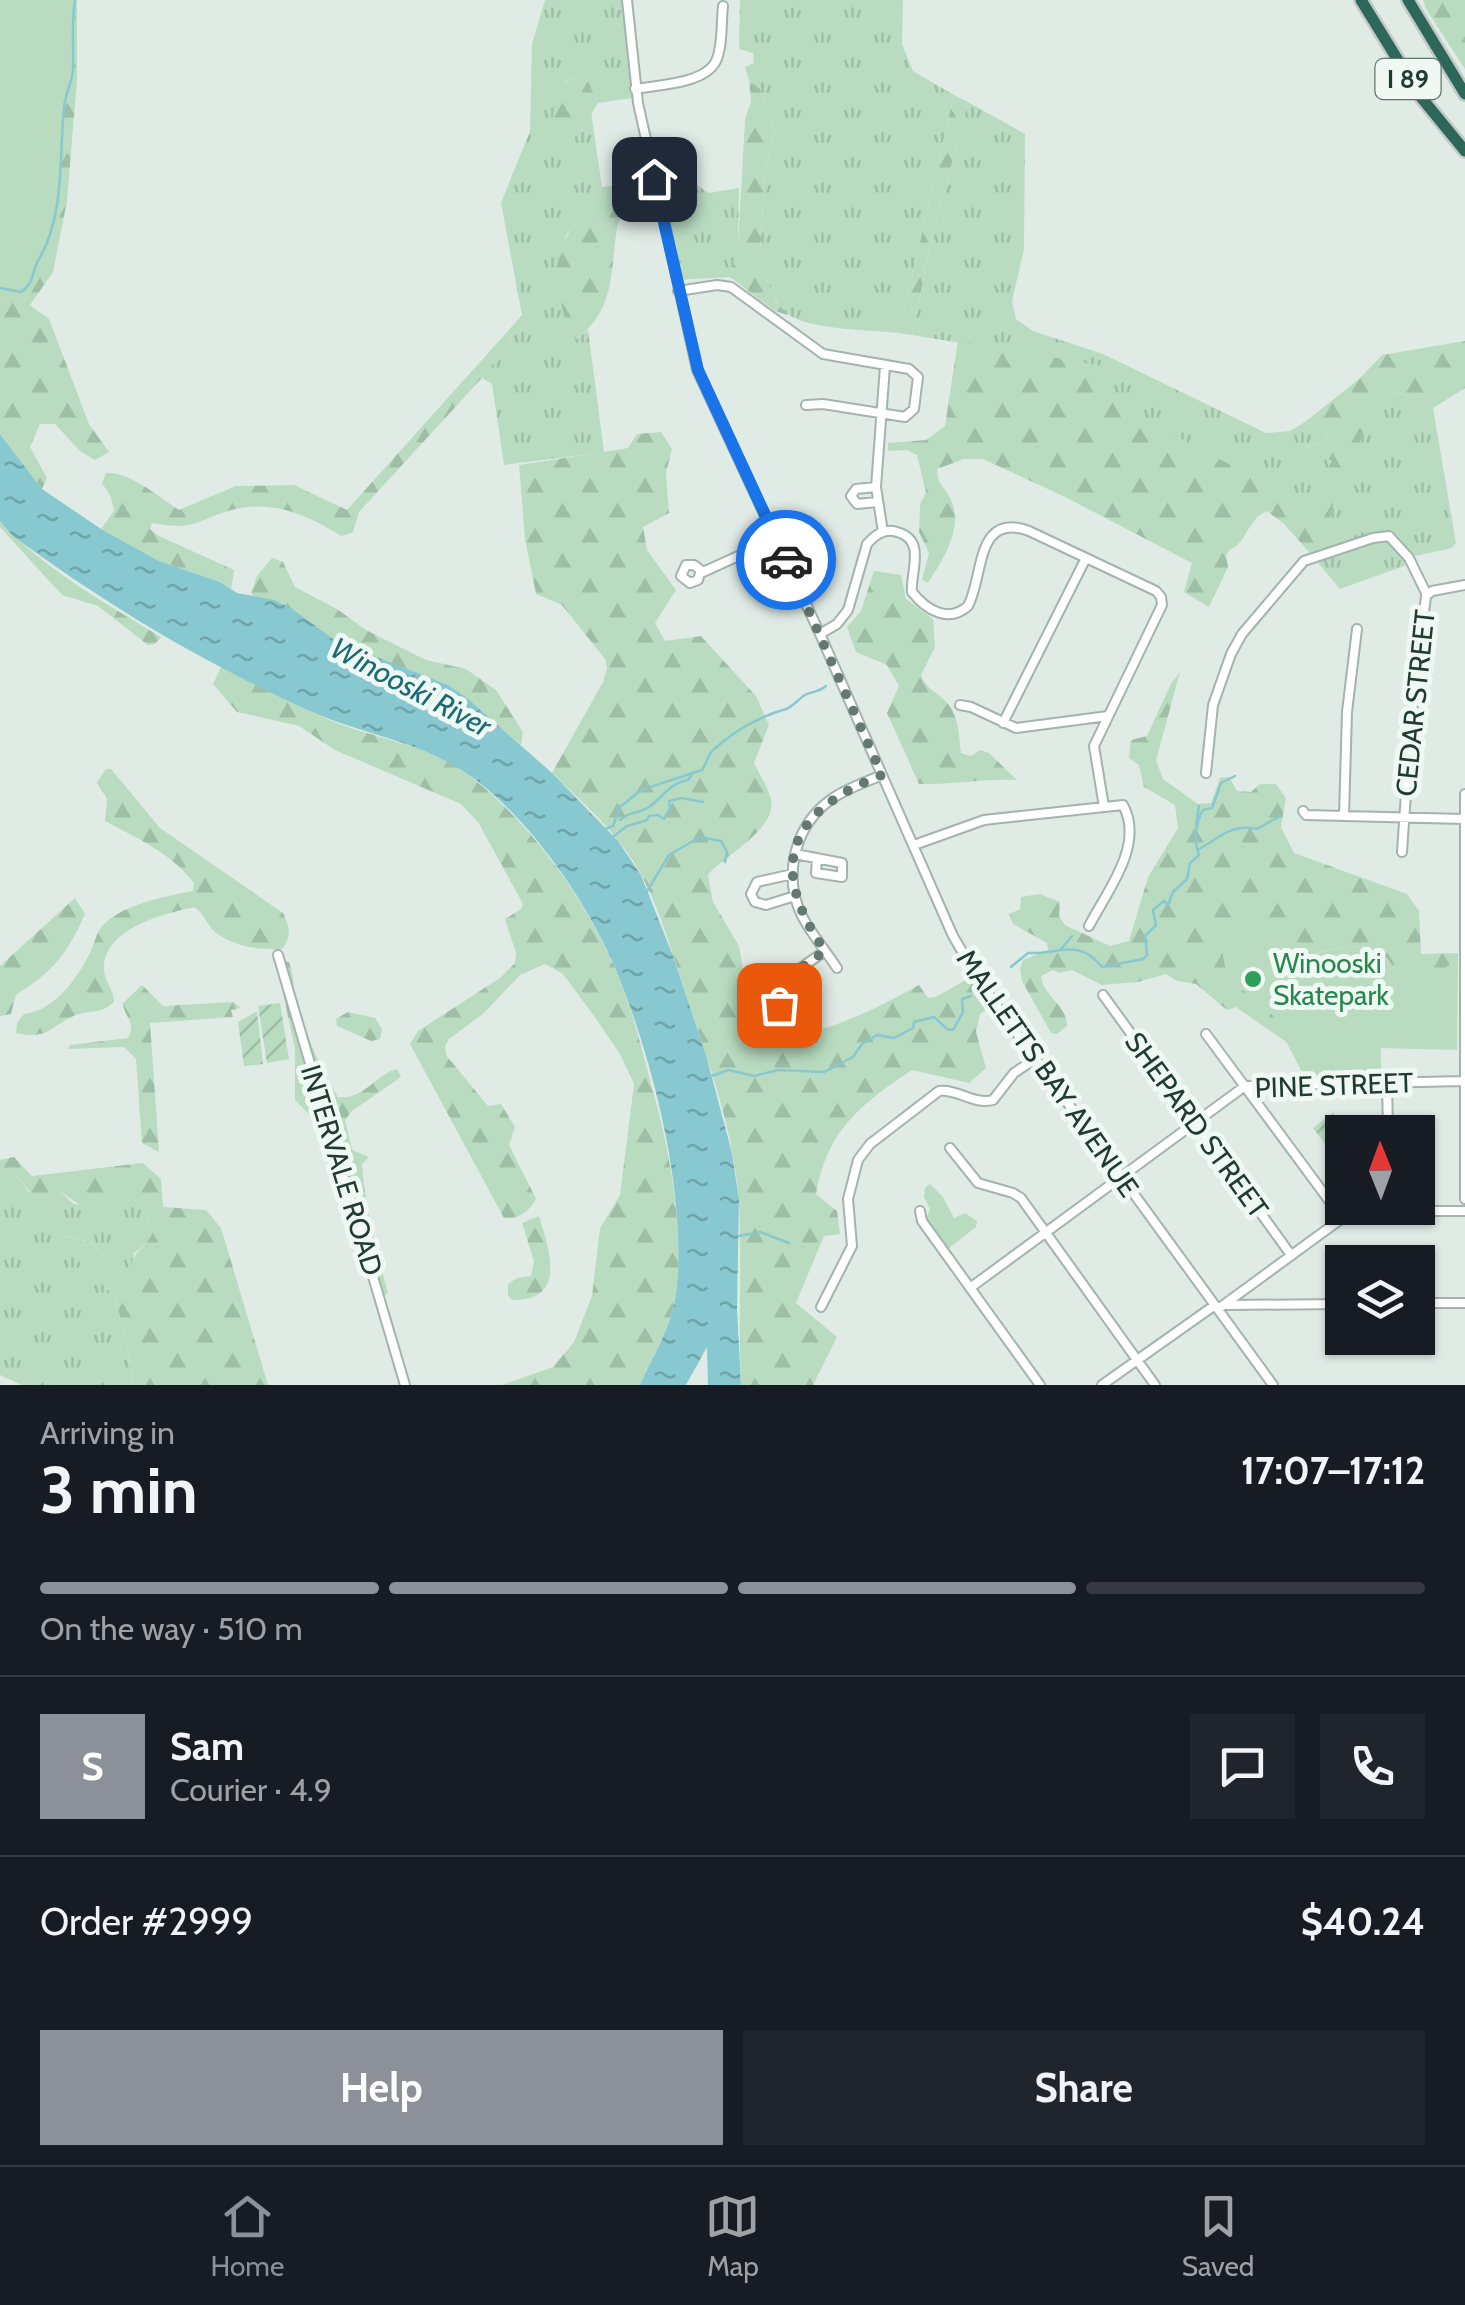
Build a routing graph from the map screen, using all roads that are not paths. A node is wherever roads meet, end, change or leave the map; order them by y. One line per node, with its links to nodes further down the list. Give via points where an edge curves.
1 (627, 0): 5 (street, MALLETTS BAY AVENUE)
2 (1361, 0): 7 (highway, I 89, via 1420,96)
3 (1408, 0): 6 (highway, I 89)
4 (723, 6): 5 (street, via 712,67 696,77)
5 (635, 89): 8 (street, MALLETTS BAY AVENUE)
6 (1465, 94)
7 (1465, 152)
8 (678, 291): 9 (street, via 732,287 814,350); 15 (street, MALLETTS BAY AVENUE, via 698,370)
9 (885, 366): 11 (street); 11 (street, via 918,377 914,410 908,417)
10 (806, 405): 11 (street)
11 (879, 413): 12 (street)
12 (876, 487): 13 (street); 13 (street, via 851,496 857,504)
13 (877, 502): 14 (street)
14 (883, 532): 16 (street, via 911,541 912,592 946,615 968,606 984,547 1000,531 1022,528); 21 (street, via 867,544 845,616)
15 (776, 538): 17 (street); 21 (street, MALLETTS BAY AVENUE)
16 (1086, 558): 23 (street, via 1162,600); 24 (street)
17 (700, 573)
18 (1465, 585): 19 (street, CEDAR STREET)
19 (1427, 595): 25 (street, via 1410,558 1389,536 1304,561 1234,648 1213,705); 31 (street, CEDAR STREET)
20 (1357, 630): 30 (street)
21 (820, 634): 26 (street, MALLETTS BAY AVENUE)
22 (960, 706): 24 (street)
23 (1108, 716): 24 (street, via 1016,728); 28 (street, via 1094,750)
24 (1004, 723)
25 (1211, 771)
26 (882, 775): 33 (street, MALLETTS BAY AVENUE); 35 (street, via 825,804 808,822)
27 (1465, 794): 32 (street)
28 (1104, 807): 33 (street, via 984,820); 39 (street, via 1125,806 1131,842)
29 (1303, 811): 30 (street)
30 (1344, 816): 31 (street)
31 (1403, 818): 32 (street); 34 (street, CEDAR STREET)
32 (1464, 819): 47 (street)
33 (914, 845): 46 (street, MALLETTS BAY AVENUE, via 962,953)
34 (1402, 852)
35 (795, 854): 36 (street); 37 (street)
36 (817, 858)
37 (792, 874): 38 (street); 38 (street, via 757,882 750,894 763,906)
38 (795, 896): 40 (street)
39 (1089, 926)
40 (825, 951): 42 (street); 43 (street)
41 (278, 955): 69 (street, INTERVALE ROAD)
42 (806, 966): 42 (street, via 800,999 779,1005 778,985)
43 (837, 968)
44 (1102, 995): 51 (street, SHEPARD STREET)
45 (1206, 1034): 49 (street)
46 (1035, 1058): 53 (street, MALLETTS BAY AVENUE); 67 (street, via 994,1100 935,1092 865,1148 848,1199 852,1246)
47 (1463, 1081): 48 (street, PINE STREET); 55 (street)
48 (1387, 1082): 49 (street, PINE STREET); 50 (street)
49 (1244, 1086): 51 (street, PINE STREET); 54 (street)
50 (1388, 1115)
51 (1195, 1122): 53 (street, PINE STREET); 61 (street, SHEPARD STREET)
52 (950, 1148): 60 (street, via 978,1183 1021,1198)
53 (1121, 1177): 60 (street, PINE STREET); 66 (street, MALLETTS BAY AVENUE)
54 (1325, 1195)
55 (1465, 1198)
56 (920, 1211): 62 (street)
57 (1435, 1211): 58 (street)
58 (1465, 1211)
59 (1333, 1225): 61 (street)
60 (1045, 1232): 62 (street, PINE STREET); 68 (street)
61 (1292, 1255): 66 (street)
62 (970, 1288): 70 (street)
63 (1465, 1302): 64 (street)
64 (1435, 1303)
65 (1325, 1304): 66 (street)
66 (1219, 1306): 68 (street); 73 (street, MALLETTS BAY AVENUE)
67 (820, 1307)
68 (1137, 1360): 71 (street); 72 (street)
69 (406, 1385)
70 (1040, 1385)
71 (1102, 1385)
72 (1154, 1385)
73 (1274, 1385)

